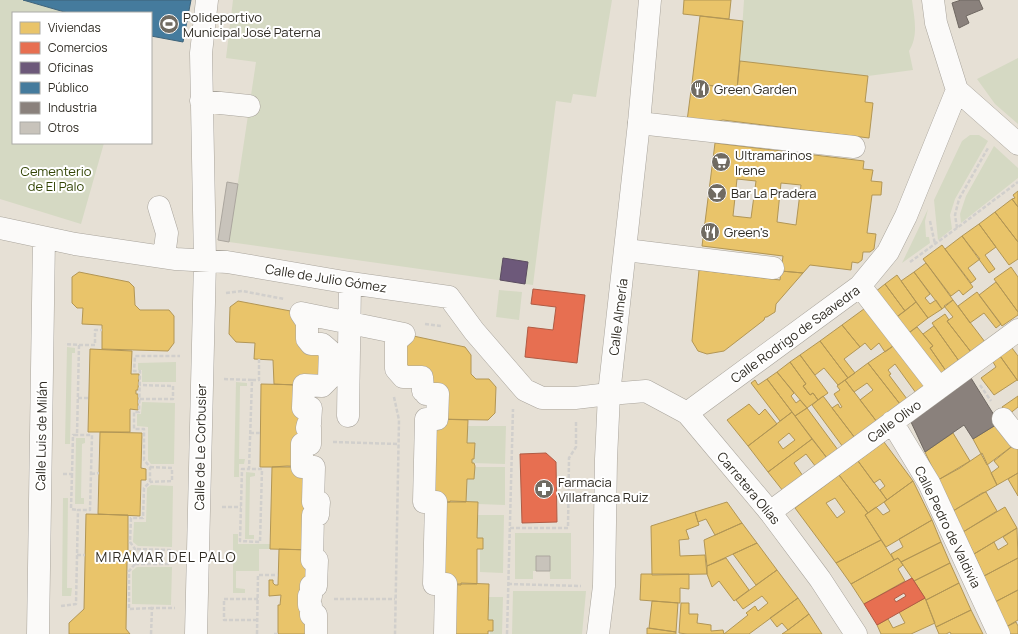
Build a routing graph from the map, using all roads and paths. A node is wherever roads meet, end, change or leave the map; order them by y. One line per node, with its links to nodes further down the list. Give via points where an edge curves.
1 (207, 0): 5 (street, Calle de Le Corbusier, via 201,53)
2 (650, 0): 7 (street, Calle Almería)
3 (933, 0): 4 (street, via 936,23)
4 (957, 90): 8 (street); 25 (street, Calle Rodrigo de Saavedra, via 906,216 888,252)
5 (201, 101): 6 (street); 20 (street, Calle de Le Corbusier)
6 (249, 106)
7 (639, 123): 9 (street); 18 (street, Calle Almería)
8 (1018, 144)
9 (854, 147)
10 (989, 147): 15 (path, via 959,199 955,215)
11 (1018, 182): 15 (path)
12 (159, 207): 19 (street, via 167,233)
13 (930, 220): 17 (path)
14 (0, 228): 16 (street, Calle de Julio Gómez)
15 (957, 228): 17 (path)
16 (44, 238): 19 (street, Calle de Julio Gómez); 86 (street, Calle Luis de Milán)
17 (935, 244): 21 (path)
18 (626, 250): 23 (street); 45 (street, Calle Almería)
19 (164, 257): 20 (street, Calle de Julio Gómez)
20 (204, 261): 22 (street, Calle de Julio Gómez); 88 (street, Calle de Le Corbusier)
21 (906, 264)
22 (244, 265): 24 (street, Calle de Julio Gómez); 26 (street, via 249,280)
23 (773, 268)
24 (350, 283): 28 (street); 31 (street, Calle de Julio Gómez, via 449,297)
25 (860, 286): 41 (street); 50 (street, Calle Rodrigo de Saavedra)
26 (325, 292)
27 (379, 301): 31 (street, via 437,308)
28 (350, 323): 51 (street); 92 (street, via 301,313 307,322 307,339 312,344 322,344 330,351 329,379 322,386 304,385 303,408 311,408 310,424 307,428 310,428 310,444 302,444 302,467 314,467 313,502 319,502 318,515 313,515 312,560 317,560 316,586 312,586 309,596 311,615 316,615); 94 (street, via 404,334 396,341 396,369 403,377 422,377 423,391 426,391 426,394 438,394 437,419 426,419 424,502 436,502 434,584 446,584)
29 (102, 330): 33 (path, via 95,330 95,345)
30 (1018, 330): 36 (street, Calle Olivo)
31 (474, 331): 37 (street, Calle de Julio Gómez)
32 (69, 344): 33 (path)
33 (79, 345): 46 (path)
34 (181, 356): 40 (path, via 135,356 134,371 140,371)
35 (259, 359): 39 (path, via 259,380)
36 (968, 367): 41 (street, Calle Olivo); 52 (path)
37 (513, 377): 48 (street, Calle de Julio Gómez, via 525,390 542,398); 71 (path)
38 (224, 379): 39 (path)
39 (252, 380): 54 (path)
40 (140, 385): 43 (path, via 173,386); 49 (path)
41 (939, 388): 53 (street, Calle Olivo)
42 (392, 390): 59 (path, via 399,420)
43 (173, 392): 44 (path); 49 (path, via 173,399)
44 (180, 392)
45 (609, 394): 48 (street, Calle de Julio Gómez); 50 (street, Carretera Olías, via 646,391); 78 (street, Calle Almería)
46 (78, 398): 47 (path); 56 (path)
47 (88, 398)
48 (575, 398): 71 (path, via 576,447 569,458 568,528)
49 (140, 399): 61 (path, via 139,412 134,412 134,429 144,429 144,460)
50 (687, 413): 70 (street, Carretera Olías)
51 (348, 416)
52 (1003, 419): 57 (street)
53 (892, 422): 70 (street, Calle Olivo); 98 (street, Calle Pedro de Valdivia, via 929,483)
54 (250, 433): 55 (path); 62 (path)
55 (260, 433)
56 (77, 435): 60 (path, via 73,435); 65 (path, via 92,435)
57 (1018, 438)
58 (333, 442): 59 (path)
59 (399, 444): 81 (path)
60 (72, 446)
61 (150, 467): 66 (path); 66 (path, via 172,468 172,481)
62 (250, 469): 68 (path, via 242,469); 68 (path, via 262,469 260,542 240,541)
63 (99, 473): 65 (path)
64 (72, 474): 69 (path, via 71,509)
65 (91, 474): 69 (path, via 90,510)
66 (150, 482): 72 (path, via 144,488 143,518 131,518 130,542)
67 (222, 506): 68 (path)
68 (241, 507)
69 (78, 510): 74 (path)
70 (770, 512): 97 (street, Carretera Olías, via 820,579)
71 (510, 528): 77 (path)
72 (136, 549): 75 (path); 75 (path, via 170,550 170,564)
73 (85, 554): 74 (path)
74 (77, 555): 84 (path, via 76,604 61,605)
75 (135, 564): 82 (path, via 129,571 129,609)
76 (278, 575): 79 (path, via 258,575)
77 (508, 584): 78 (path); 95 (path)
78 (604, 586): 96 (street, Calle Almería)
79 (258, 599): 85 (path); 85 (path, via 224,599 223,609 224,620)
80 (329, 599): 81 (path)
81 (396, 599): 93 (path)
82 (152, 608): 83 (path); 87 (path)
83 (170, 608)
84 (60, 612)
85 (257, 620): 89 (path)
86 (38, 634)
87 (151, 634)
88 (196, 634)
89 (257, 634)
90 (274, 634): 91 (path)
91 (278, 634)
92 (316, 634)
93 (395, 634)
94 (445, 634)
95 (507, 634)
96 (598, 634)
97 (856, 634)
98 (999, 634)

